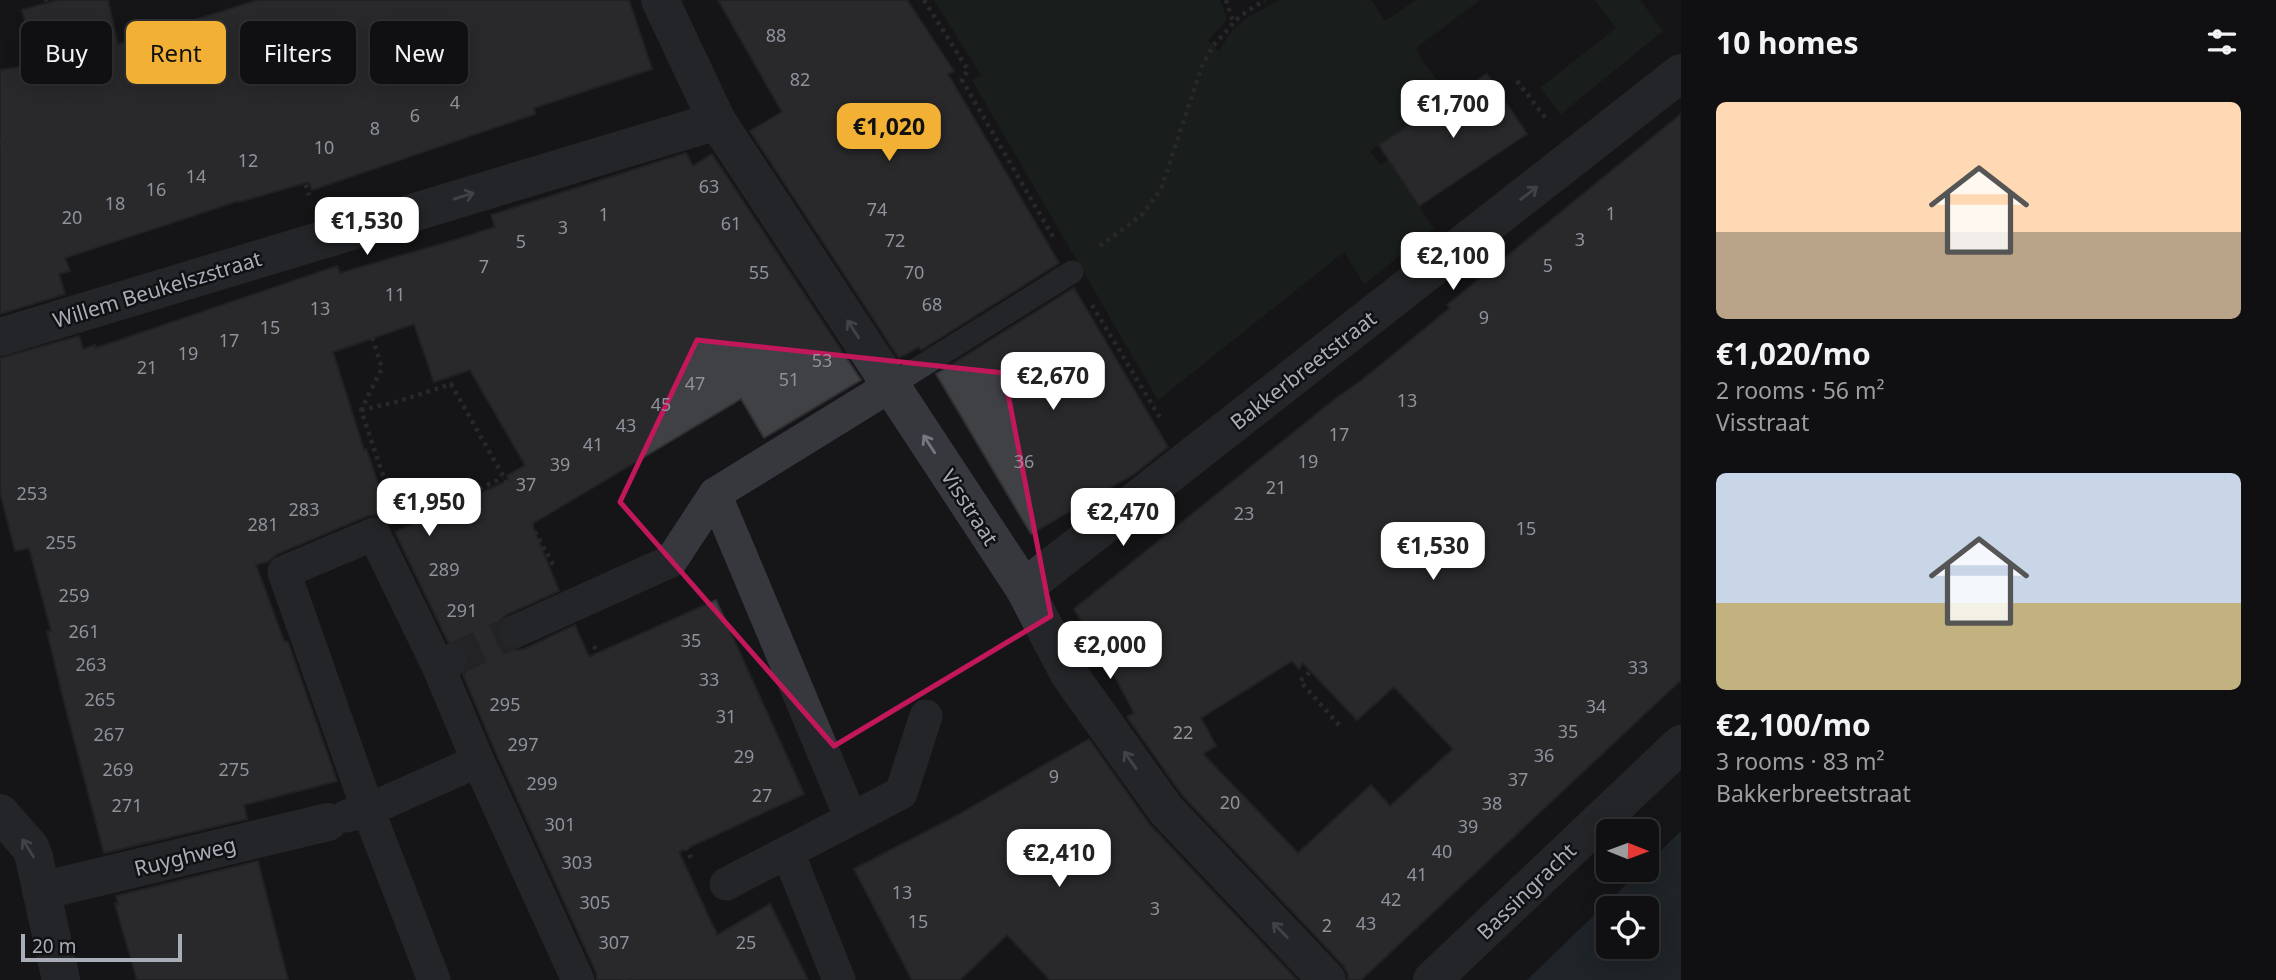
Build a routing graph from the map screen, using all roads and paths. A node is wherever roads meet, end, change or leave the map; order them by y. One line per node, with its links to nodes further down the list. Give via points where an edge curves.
1 (46, 0): 12 (path, via 75,125)
2 (660, 0): 11 (street, Visstraat)
3 (924, 0): 14 (path, via 968,70 962,80)
4 (1226, 0): 6 (path)
5 (1265, 0): 6 (path)
6 (1233, 22): 14 (path, via 1202,66 1161,190 1142,215 1076,259)
7 (240, 71): 10 (path)
8 (1681, 73): 15 (street, Bakkerbreetstraat, one-way to 8)
9 (275, 84): 13 (path)
10 (166, 96)
11 (717, 121): 13 (street, Willem Beukelszstraat, one-way to 11); 18 (street, Visstraat, one-way to 11)
12 (0, 143)
13 (331, 236): 16 (street, Willem Beukelszstraat); 19 (path, via 382,368)
14 (1072, 272): 18 (lane); 21 (path)
15 (1411, 286): 20 (path); 21 (street, Bakkerbreetstraat)
16 (0, 337)
17 (1681, 346): 20 (path)
18 (890, 386): 23 (street); 25 (street, Visstraat, one-way to 18)
19 (361, 410): 22 (path, via 451,384); 24 (path)
20 (1553, 458): 29 (path, via 1300,681)
21 (1186, 462): 25 (street, Bakkerbreetstraat)
22 (503, 478): 24 (path); 26 (path)
23 (715, 494): 26 (street, via 671,561); 34 (street)
24 (387, 529): 31 (street, via 444,664); 32 (street, via 284,572)
25 (1024, 588): 44 (street, Visstraat, one-way to 25, via 1166,810 1069,674)
26 (575, 604): 27 (street); 37 (path, via 697,871)
27 (516, 631)
28 (926, 716): 34 (street, via 901,793)
29 (1339, 724)
30 (1681, 744): 45 (street, Bassingracht)
31 (478, 761): 32 (street); 41 (street)
32 (368, 810): 35 (street); 40 (street)
33 (0, 813): 38 (street, one-way to 33, via 30,847)
34 (851, 818): 36 (street)
35 (328, 821): 38 (street, Ruyghweg)
36 (788, 853): 37 (street); 43 (street)
37 (726, 884): 42 (path, via 717,929)
38 (41, 891): 39 (street)
39 (61, 980)
40 (434, 980)
41 (578, 980)
42 (622, 980)
43 (838, 980)
44 (1327, 980)
45 (1432, 980)

